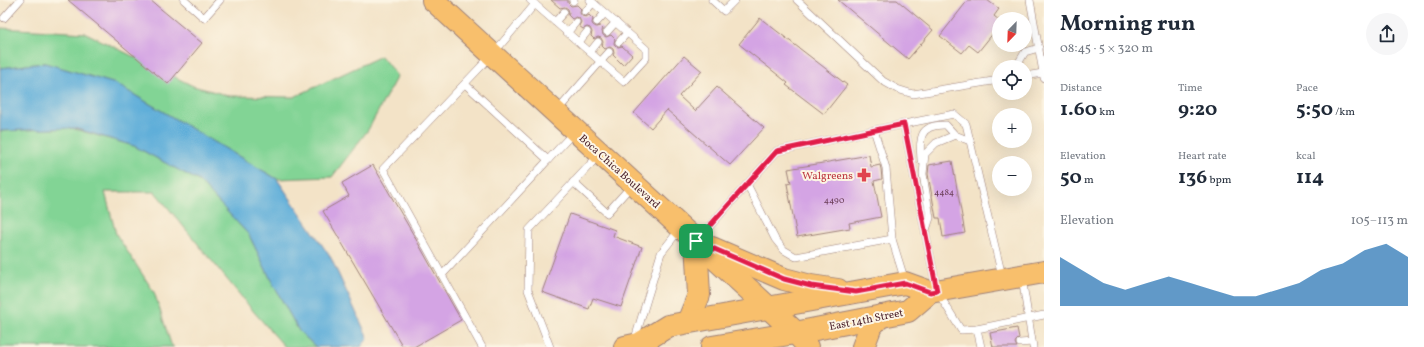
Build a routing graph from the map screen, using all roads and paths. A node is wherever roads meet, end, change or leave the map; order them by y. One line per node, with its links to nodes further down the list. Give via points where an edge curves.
1 (20, 0): 14 (lane)
2 (184, 0): 3 (lane, via 204,18)
3 (220, 0)
4 (433, 0): 29 (main road, Boca Chica Boulevard)
5 (712, 0): 6 (lane, via 724,11)
6 (735, 0)
7 (797, 0): 34 (lane, via 883,81 897,89 913,94)
8 (1030, 0): 26 (lane)
9 (592, 1): 12 (lane); 13 (lane)
10 (533, 2): 15 (lane); 29 (lane)
11 (564, 12): 15 (lane)
12 (585, 12)
13 (605, 13): 17 (lane); 18 (lane)
14 (4, 18)
15 (555, 22): 19 (lane)
16 (576, 22): 19 (lane)
17 (596, 22)
18 (616, 22): 21 (lane); 22 (lane)
19 (568, 32): 23 (lane)
20 (587, 32): 23 (lane)
21 (607, 32)
22 (627, 32): 25 (lane); 31 (lane, via 646,49 646,58 624,82)
23 (579, 42): 27 (lane)
24 (598, 42): 27 (lane)
25 (619, 42)
26 (1038, 48): 30 (lane, via 1025,52); 33 (lane)
27 (590, 52): 31 (lane)
28 (609, 52): 31 (lane)
29 (492, 55): 35 (lane); 36 (main road, Boca Chica Boulevard)
30 (1020, 60)
31 (601, 61): 36 (lane)
32 (1032, 76): 33 (lane)
33 (1044, 76)
34 (992, 81)
35 (465, 84): 43 (lane); 52 (lane, via 383,169)
36 (555, 112): 39 (main road, Boca Chica Boulevard)
37 (904, 124): 38 (lane); 41 (lane, via 954,114 966,124); 48 (lane)
38 (874, 130): 47 (lane, via 777,151); 50 (lane, via 886,168)
39 (576, 131): 42 (main road, Boca Chica Boulevard); 43 (lane)
40 (955, 135): 41 (lane); 44 (lane, via 930,148 925,154); 44 (lane, via 946,125 930,127 921,135)
41 (970, 141): 53 (lane)
42 (600, 153): 45 (lane); 46 (main road, Boca Chica Boulevard)
43 (548, 160): 52 (lane)
44 (922, 174): 48 (lane, via 930,218)
45 (573, 182): 46 (lane, via 607,213); 68 (lane, via 529,230 528,290)
46 (634, 184): 49 (main road, Boca Chica Boulevard)
47 (747, 184): 49 (lane); 50 (lane, via 775,239 784,250 796,257)
48 (926, 232): 55 (lane)
49 (689, 234): 56 (main road, via 784,279 811,286); 57 (main road, Boca Chica Boulevard); 61 (main road, via 699,295); 66 (lane, via 661,253)
50 (892, 240): 54 (lane)
51 (1044, 272): 53 (main road)
52 (442, 275): 67 (lane)
53 (1012, 277): 55 (main road); 60 (lane)
54 (905, 283): 55 (main road); 56 (main road)
55 (934, 291): 59 (main road, East 14th Street, via 908,311); 62 (lane, via 961,330)
56 (856, 292): 57 (main road)
57 (769, 308): 61 (main road); 63 (main road, Boca Chica Boulevard)
58 (1044, 315): 60 (lane)
59 (881, 316): 63 (main road, East 14th Street); 70 (main road, via 871,326)
60 (1028, 317): 62 (lane); 65 (lane)
61 (688, 322): 66 (main road, via 668,326)
62 (977, 329): 71 (lane)
63 (807, 343): 69 (main road, East 14th Street)
64 (1020, 343): 65 (lane)
65 (1032, 345)
66 (636, 346)
67 (482, 347)
68 (550, 347)
69 (712, 347)
70 (863, 347)
71 (981, 347)

